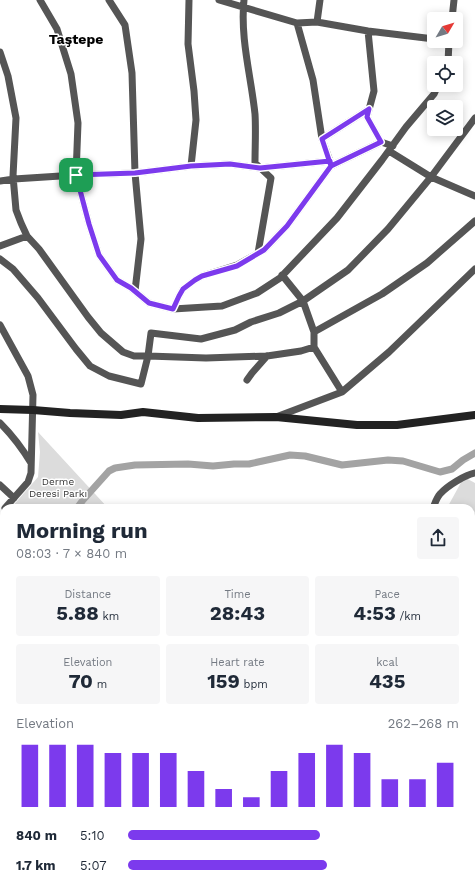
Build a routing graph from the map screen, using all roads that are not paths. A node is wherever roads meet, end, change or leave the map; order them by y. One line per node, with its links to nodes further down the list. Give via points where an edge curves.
1 (40, 0): 24 (street, via 58,30 71,74 78,123)
2 (109, 0): 23 (street, via 125,24 132,73)
3 (190, 0): 21 (street, via 188,44 196,120)
4 (219, 0): 7 (street)
5 (320, 0): 9 (street)
6 (453, 0): 8 (street)
7 (244, 3): 10 (street); 22 (street, via 244,34 255,115 255,163)
8 (452, 12)
9 (317, 22): 10 (street); 11 (street)
10 (297, 23): 17 (street, via 313,80)
11 (368, 31): 12 (street); 15 (street, via 374,91)
12 (427, 39)
13 (0, 52): 26 (street, via 8,76 16,118)
14 (435, 92): 19 (street)
15 (369, 109): 17 (street); 18 (street, via 367,117)
16 (475, 118): 25 (street)
17 (322, 139): 20 (street)
18 (381, 142): 19 (street); 20 (street)
19 (391, 148): 25 (street); 37 (street, via 337,218)
20 (331, 163): 22 (street); 31 (street, via 287,226)
21 (191, 166): 22 (street, via 230,164); 23 (street)
22 (260, 168): 32 (street, via 271,178)
23 (135, 173): 24 (street); 39 (street, via 141,239)
24 (76, 175): 26 (street); 39 (street, via 99,255 117,280)
25 (431, 177): 28 (street); 40 (street, via 388,229 348,270)
26 (14, 179): 27 (street); 30 (street, via 16,210)
27 (0, 181)
28 (475, 196)
29 (475, 221): 43 (street, via 427,263 382,294)
30 (27, 236): 33 (street); 45 (street, via 101,333 123,352 134,356)
31 (271, 243): 32 (street); 34 (street)
32 (260, 244): 34 (street)
33 (0, 246)
34 (258, 254): 41 (street, via 237,266 195,280 183,289)
35 (0, 259): 45 (street, via 30,287 90,366 109,376 141,384)
36 (475, 269): 38 (street)
37 (282, 275): 40 (street); 41 (street, via 257,293 222,306)
38 (472, 276): 48 (street)
39 (135, 291): 41 (street, via 149,303)
40 (303, 301): 43 (street); 45 (street, via 235,330 201,338 151,334)
41 (173, 309)
42 (0, 325): 50 (street, via 28,376 33,396)
43 (314, 332): 44 (street)
44 (314, 347): 46 (street); 48 (street)
45 (148, 356): 46 (street)
46 (267, 356): 47 (street)
47 (247, 380)
48 (342, 392): 52 (street)
49 (0, 409): 50 (street)
50 (33, 410): 52 (street, via 121,415 143,412 198,418); 54 (street)
51 (475, 416): 52 (street, via 396,425 357,425)
52 (276, 417)
53 (0, 423): 54 (street, via 19,444)
54 (31, 463): 57 (street, via 28,482)
55 (475, 473): 59 (street, via 464,477 439,494)
56 (0, 486): 57 (street)
57 (14, 498): 58 (street)
58 (9, 504)
59 (435, 504)

